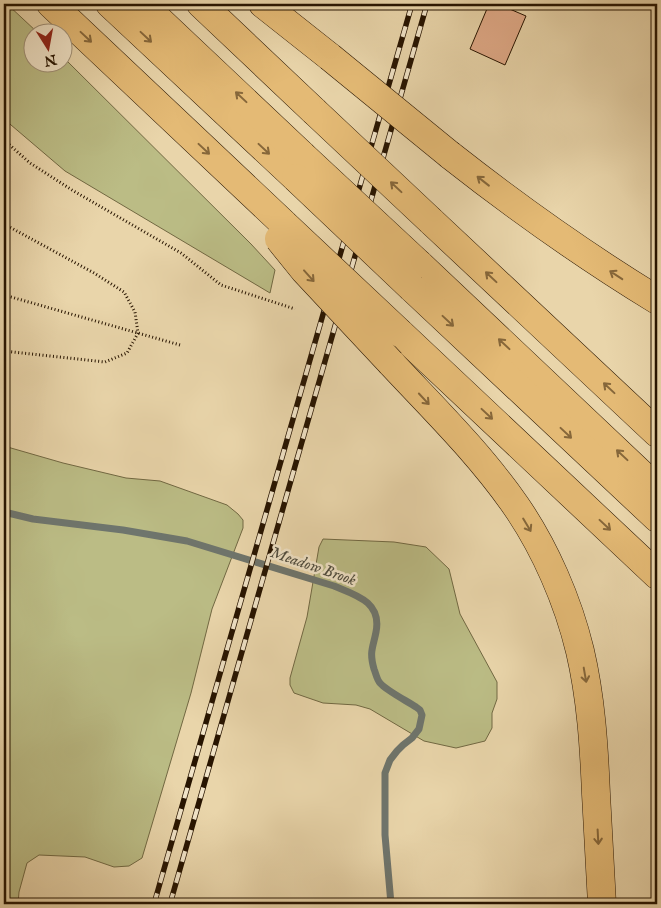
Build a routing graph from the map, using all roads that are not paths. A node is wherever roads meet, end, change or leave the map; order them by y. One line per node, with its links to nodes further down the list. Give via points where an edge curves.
1 (51, 4): 7 (highway, one-way to 7, via 236,178)
2 (110, 4): 6 (highway, one-way to 6)
3 (142, 4): 6 (highway, one-way to 3)
4 (201, 4): 10 (highway, one-way to 4, bridge)
5 (263, 4): 9 (highway, one-way to 5, bridge, via 494,189)
6 (299, 166): 8 (highway, bridge)
7 (281, 231): 13 (highway, one-way to 13, bridge, via 400,332); 14 (highway, one-way to 14, bridge, via 309,276 499,483 550,567 580,651 590,713)
8 (416, 276): 11 (highway, one-way to 8); 12 (highway, one-way to 12)
9 (657, 300)
10 (657, 433)
11 (657, 489)
12 (657, 518)
13 (657, 575)
14 (602, 904)

